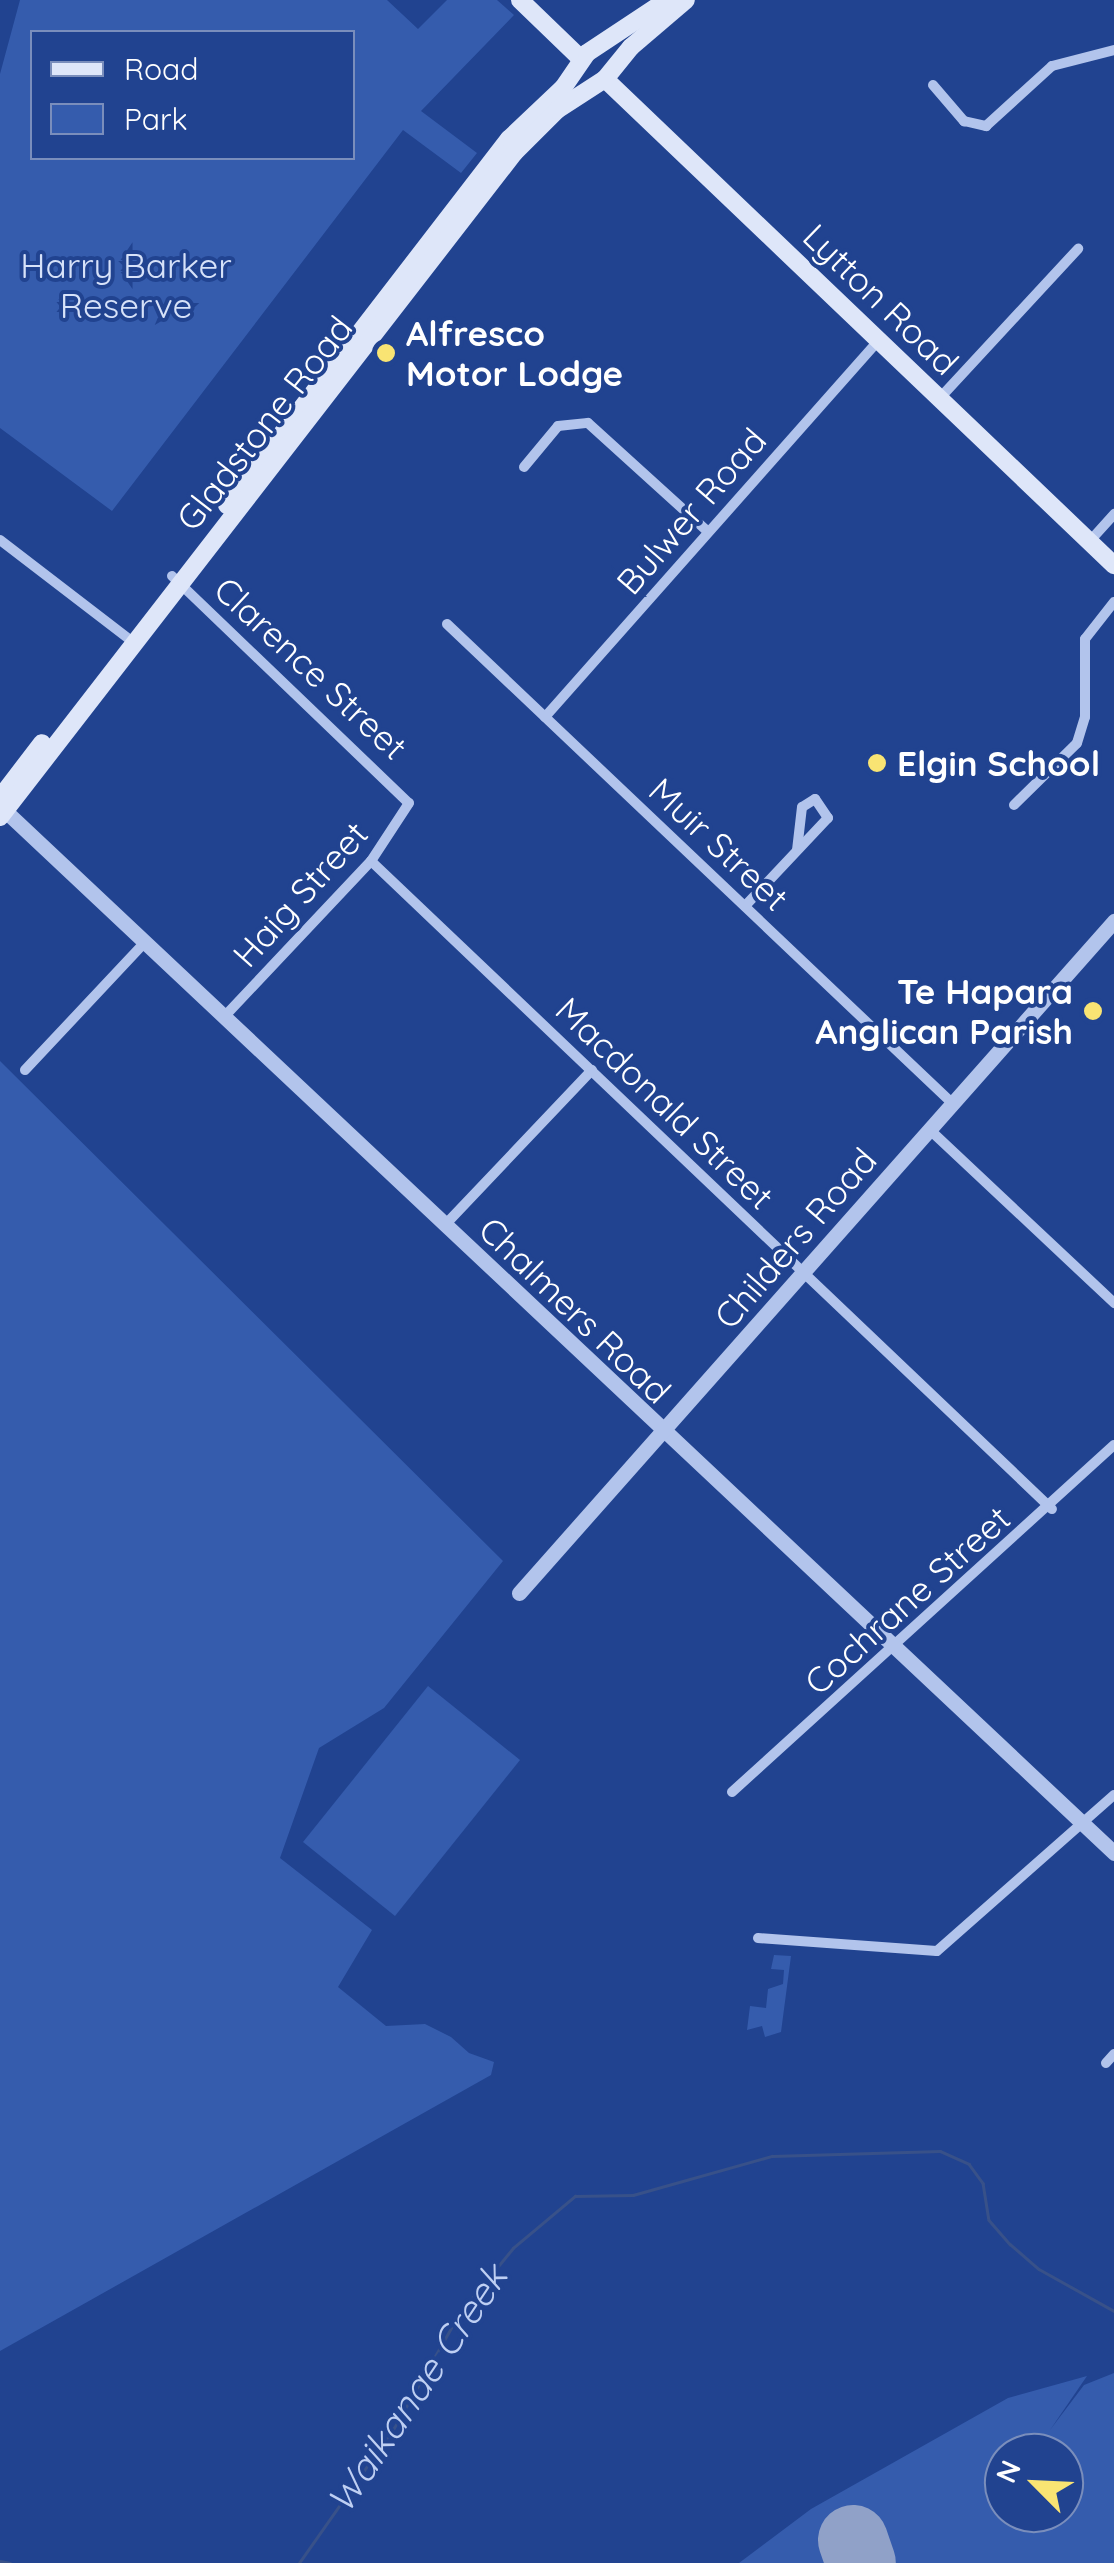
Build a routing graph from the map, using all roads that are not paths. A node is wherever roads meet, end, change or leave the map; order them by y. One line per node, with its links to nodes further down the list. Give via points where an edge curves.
1 (520, 0): 5 (main road)
2 (667, 0): 5 (main road, Gladstone Road)
3 (686, 0): 6 (main road, Gladstone Road)
4 (1114, 50): 7 (street, via 1052,66 986,126 964,120)
5 (584, 60): 6 (main road); 6 (main road, via 605,57); 17 (main road, Gladstone Road, via 509,139)
6 (603, 78): 9 (main road, Lytton Road); 17 (main road, Gladstone Road, via 514,153)
7 (933, 86)
8 (1078, 248): 10 (street)
9 (878, 341): 10 (main road, Lytton Road); 13 (street, Bulwer Road)
10 (939, 398): 15 (main road, Lytton Road)
11 (524, 466): 13 (street, via 558,426 588,423)
12 (1114, 514): 15 (street)
13 (708, 532): 21 (street, Bulwer Road)
14 (0, 540): 20 (street)
15 (1089, 542): 16 (main road, Lytton Road)
16 (1114, 564)
17 (176, 579): 20 (main road, Gladstone Road); 23 (street, Clarence Street)
18 (1114, 602): 24 (street, via 1085,639 1085,717 1077,743)
19 (447, 624): 21 (street, Muir Street)
20 (130, 640): 22 (main road, Gladstone Road)
21 (545, 717): 28 (street, Muir Street)
22 (13, 779): 25 (main road, Gladstone Road)
23 (409, 802): 27 (street, Haig Street)
24 (1014, 805)
25 (1, 808): 30 (street, Chalmers Road)
26 (797, 850): 26 (street, via 802,807 815,799 828,818); 28 (street)
27 (371, 862): 31 (street, Haig Street); 33 (street, Macdonald Street)
28 (745, 906): 34 (street, Muir Street)
29 (1114, 921): 34 (street, Childers Road)
30 (145, 942): 31 (street, Chalmers Road); 32 (street)
31 (224, 1017): 36 (street, Chalmers Road)
32 (24, 1070)
33 (592, 1070): 36 (street); 37 (street, Macdonald Street)
34 (952, 1104): 35 (street, Childers Road)
35 (930, 1130): 37 (street, Childers Road); 38 (street)
36 (443, 1226): 39 (street, Chalmers Road)
37 (803, 1273): 39 (street, Childers Road); 41 (street, Macdonald Street)
38 (1114, 1303)
39 (662, 1434): 42 (street, Childers Road); 43 (street, Chalmers Road)
40 (1114, 1445): 41 (street, Cochrane Street)
41 (1052, 1508): 43 (street, Cochrane Street)
42 (519, 1594)
43 (895, 1648): 44 (street, Cochrane Street); 46 (street, Chalmers Road)
44 (732, 1792)
45 (1114, 1795): 46 (street)
46 (1082, 1823): 47 (street, Chalmers Road); 48 (street, via 929,1954)
47 (1114, 1853)
48 (758, 1938)

